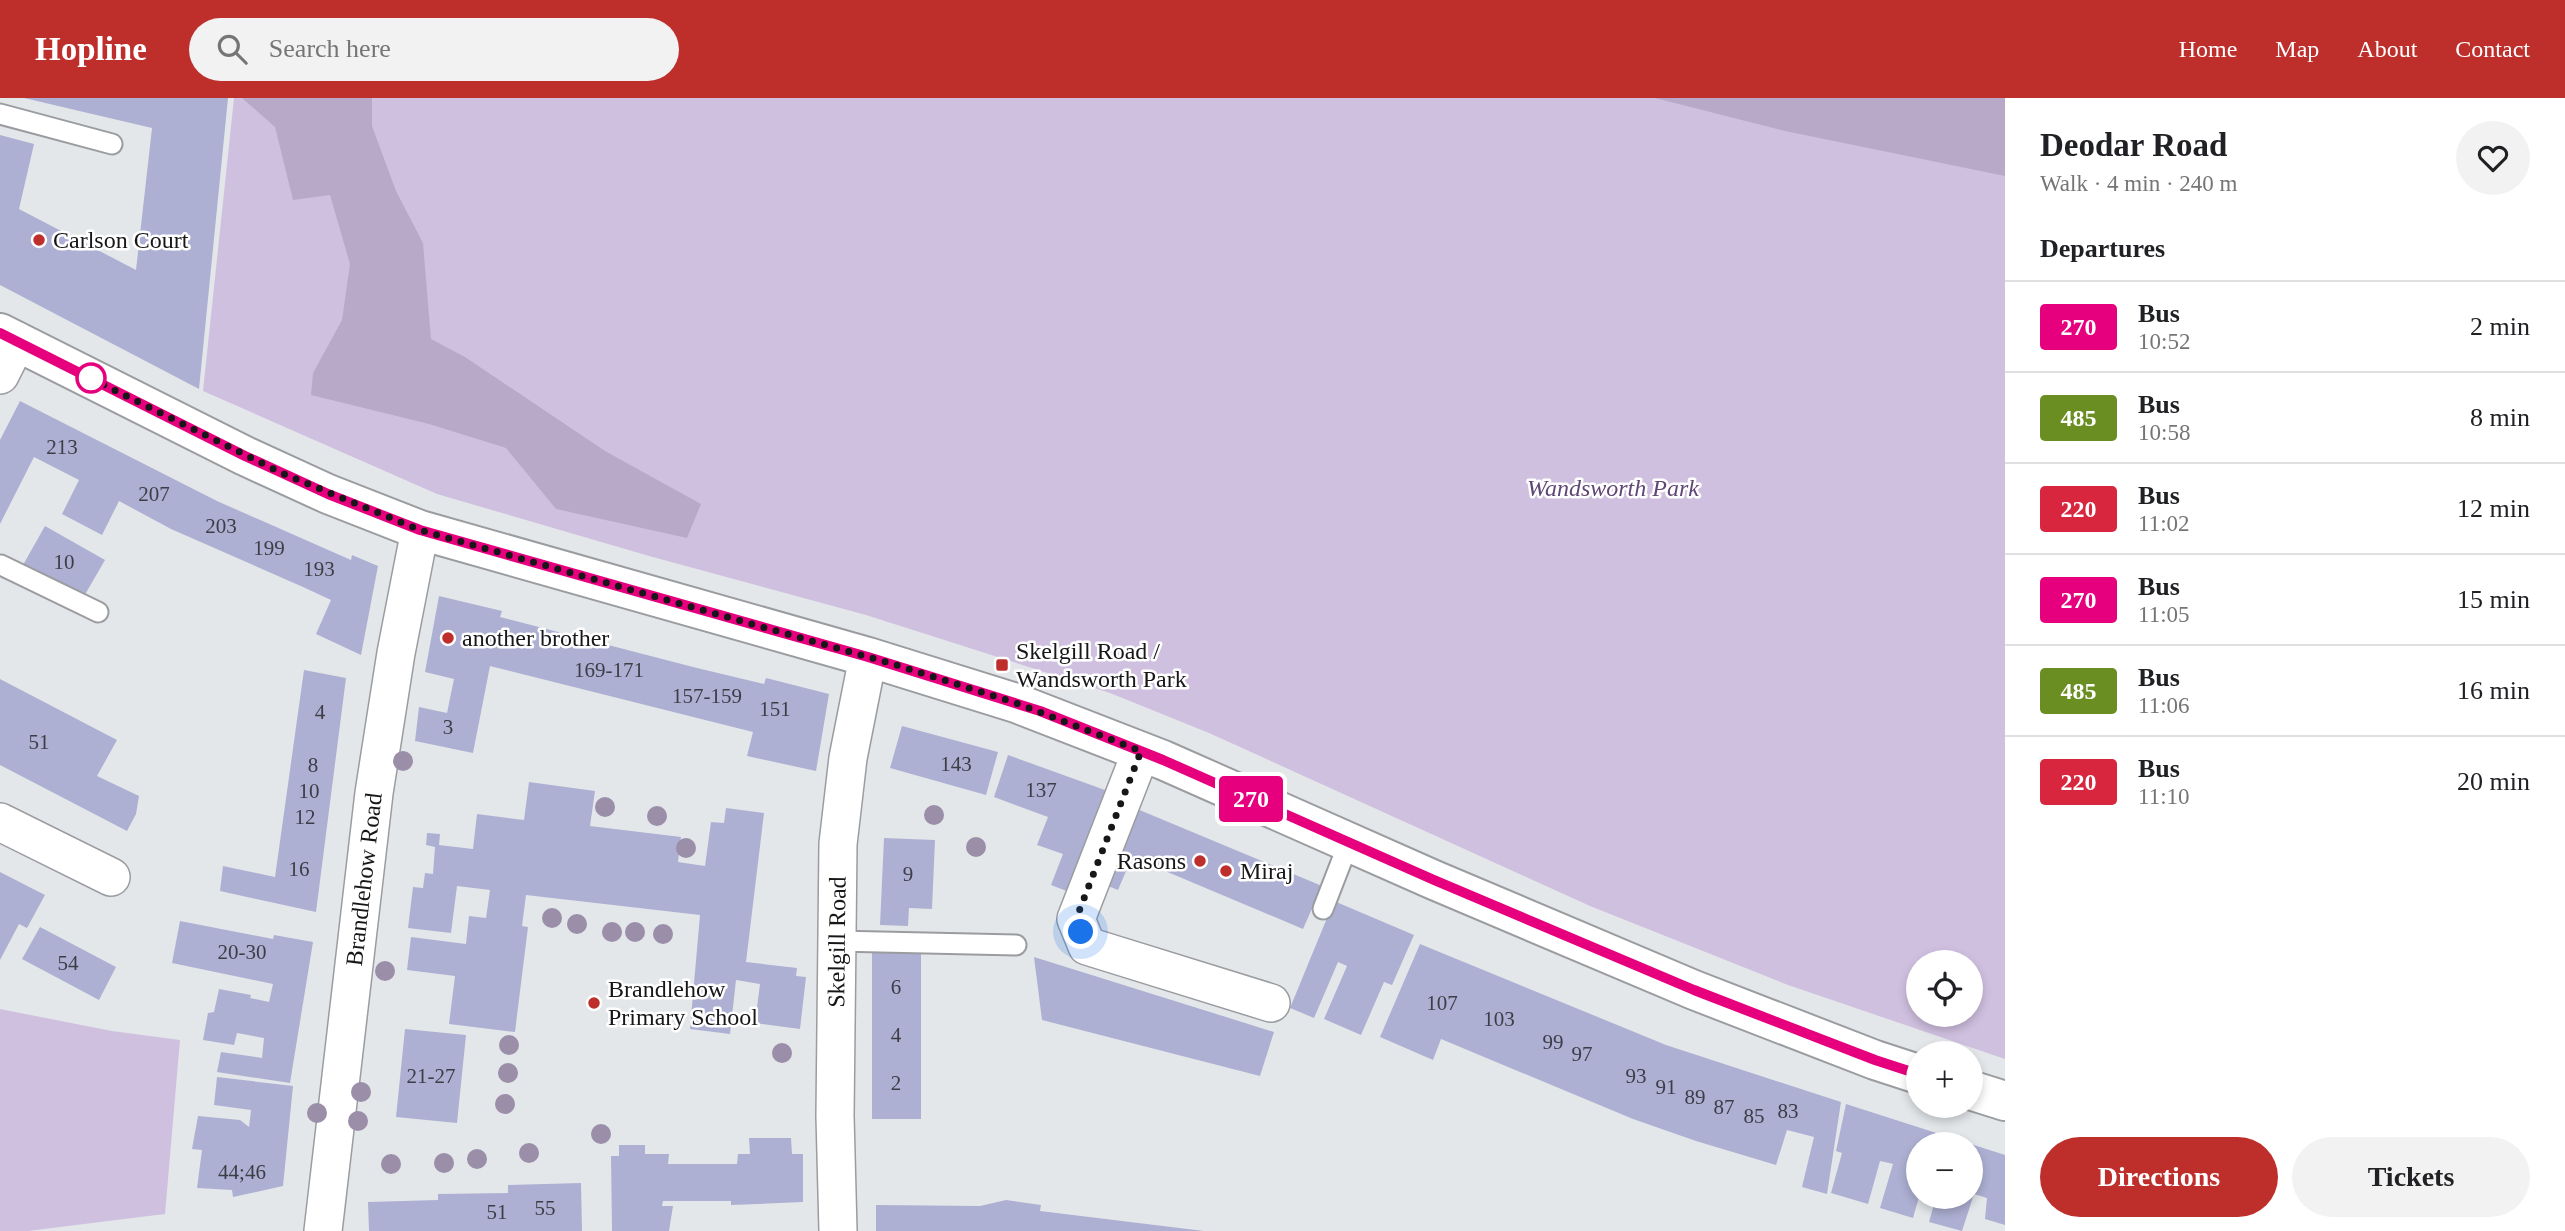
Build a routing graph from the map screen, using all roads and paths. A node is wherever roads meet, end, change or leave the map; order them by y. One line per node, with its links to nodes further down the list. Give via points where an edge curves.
1 (0, 114): 2 (lane)
2 (112, 144)
3 (9, 337): 4 (street); 5 (main road, via 245,456)
4 (0, 375)
5 (420, 530): 8 (main road); 20 (street, Brandlehow Road, via 374,793)
6 (1, 565): 7 (lane)
7 (98, 612)
8 (868, 657): 9 (main road, via 1016,703); 14 (street, Skelgill Road, via 848,758 838,844)
9 (1141, 751): 11 (main road); 16 (street, via 1076,919 1087,946)
10 (0, 822): 12 (street)
11 (1349, 842): 13 (lane); 17 (main road, via 1694,990)
12 (111, 877)
13 (1324, 909)
14 (836, 941): 15 (lane); 21 (street, Skelgill Road)
15 (1016, 946)
16 (1271, 1003)
17 (1906, 1070)
18 (1983, 1094): 19 (main road)
19 (2005, 1101)
20 (323, 1231)
21 (838, 1231)

